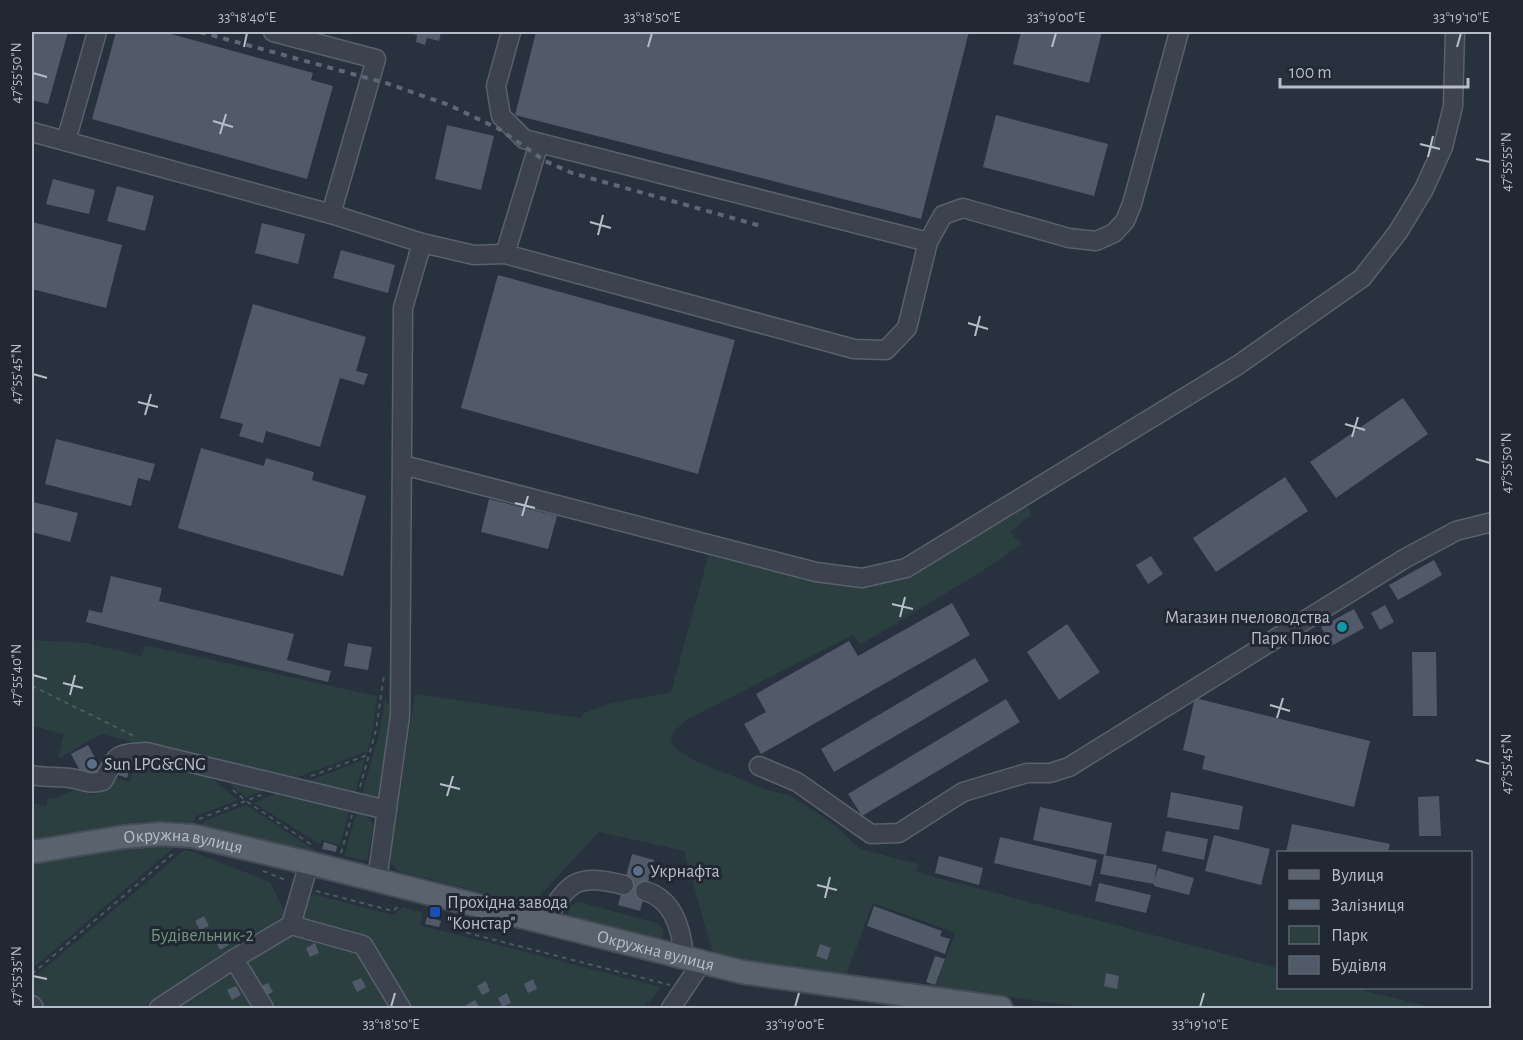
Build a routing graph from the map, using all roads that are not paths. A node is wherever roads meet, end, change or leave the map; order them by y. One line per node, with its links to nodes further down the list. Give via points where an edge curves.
1 (97, 32): 7 (street)
2 (273, 32): 9 (street, via 376,59)
3 (511, 32): 8 (street, via 496,87 501,116 524,139)
4 (1179, 32): 10 (street, via 1132,204 1125,221 1114,233 1096,241 1069,238 963,208 943,215)
5 (1455, 32): 13 (street, via 1453,106 1443,147 1398,232 1362,278 1238,365 906,568 862,578 816,572)
6 (32, 132): 7 (street)
7 (66, 141): 9 (street)
8 (539, 143): 10 (street); 12 (street)
9 (331, 213): 11 (street)
10 (928, 242): 12 (street, via 907,328 886,350 854,349)
11 (423, 243): 12 (street, via 474,255); 13 (street, via 403,308)
12 (504, 254)
13 (403, 465): 17 (street, via 400,716)
14 (1491, 522): 15 (street, via 1456,531 1404,559 1069,767 1050,773 1027,773 963,792 899,833 871,834 797,782)
15 (759, 766)
16 (32, 775): 17 (street, via 94,784 103,781 117,757 146,752)
17 (387, 810): 20 (street)
18 (32, 852): 19 (main road, Окружна вулиця, via 161,834 194,836)
19 (309, 863): 20 (main road, Окружна вулиця); 24 (street)
20 (377, 880): 23 (main road, Окружна вулиця)
21 (624, 885): 23 (street, via 591,879 577,882 568,887)
22 (645, 891): 26 (street, via 663,899 670,908)
23 (543, 923): 26 (main road, Окружна вулиця)
24 (291, 925): 25 (street); 31 (street, via 363,945)
25 (234, 959): 29 (street); 30 (street)
26 (693, 960): 32 (street, via 684,989); 33 (main road, Окружна вулиця, via 742,972)
27 (32, 1005): 28 (street)
28 (34, 1008)
29 (159, 1008)
30 (264, 1008)
31 (401, 1008)
32 (671, 1008)
33 (1001, 1008)

